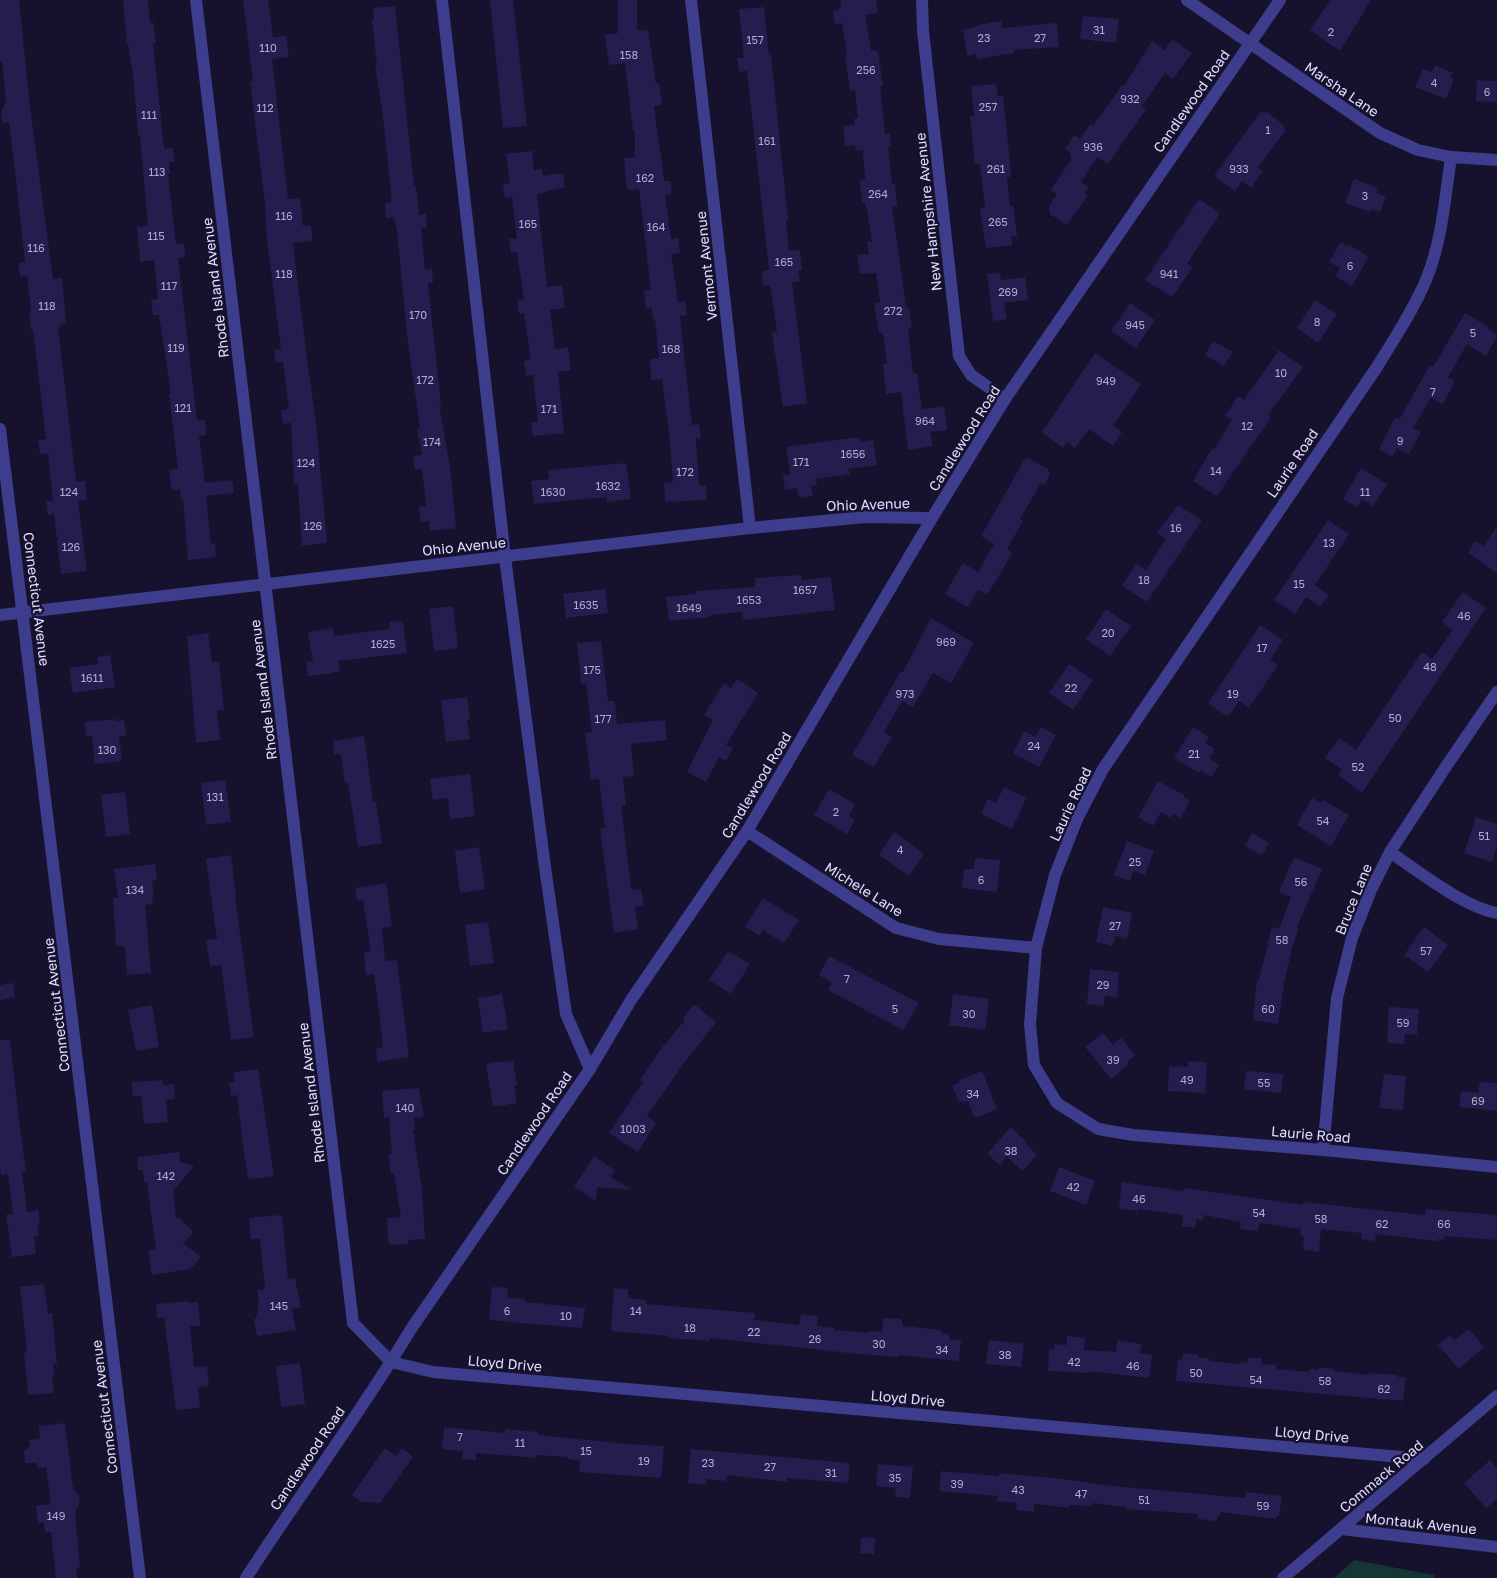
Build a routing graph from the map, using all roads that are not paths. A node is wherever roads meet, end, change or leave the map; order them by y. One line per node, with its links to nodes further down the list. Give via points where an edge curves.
1 (196, 0): 15 (street, Rhode Island Avenue)
2 (442, 0): 14 (street)
3 (691, 0): 13 (street, Vermont Avenue)
4 (922, 0): 10 (street, New Hampshire Avenue, via 959,356 971,375)
5 (1187, 0): 7 (street, Marsha Lane)
6 (1280, 0): 7 (street, Candlewood Road)
7 (1249, 44): 8 (street, Marsha Lane, via 1380,134 1418,150); 10 (street, Candlewood Road)
8 (1451, 157): 9 (street, Marsha Lane); 22 (street, Laurie Road, via 1437,242 1426,280 1406,319 1103,769 1077,819 1055,875)
9 (1497, 160)
10 (1005, 399): 12 (street, Candlewood Road)
11 (0, 428): 16 (street, Connecticut Avenue)
12 (932, 518): 13 (street, Ohio Avenue, via 865,517); 19 (street, Candlewood Road)
13 (750, 528): 14 (street, Ohio Avenue)
14 (505, 557): 15 (street, Ohio Avenue); 23 (street, via 566,1014)
15 (266, 585): 16 (street, Ohio Avenue); 26 (street, Rhode Island Avenue, via 353,1323)
16 (24, 613): 17 (street, Ohio Avenue); 31 (street, Connecticut Avenue)
17 (0, 615)
18 (1497, 692): 20 (street, Bruce Lane)
19 (747, 831): 22 (street, Michele Lane, via 896,928 940,939); 23 (street, Candlewood Road, via 631,1000)
20 (1390, 852): 21 (street, via 1445,889); 24 (street, Bruce Lane, via 1352,938 1337,998)
21 (1497, 913)
22 (1036, 948): 24 (street, Laurie Road, via 1030,1024 1034,1064 1057,1103 1098,1129 1133,1135)
23 (590, 1068): 26 (street, Candlewood Road)
24 (1323, 1150): 25 (street, Laurie Road)
25 (1497, 1167)
26 (391, 1362): 28 (street, Lloyd Drive, via 433,1372); 32 (street, Candlewood Road)
27 (1497, 1396): 28 (street, Commack Road)
28 (1424, 1459): 29 (street, Commack Road)
29 (1341, 1529): 30 (street, Montauk Avenue); 33 (street, Commack Road)
30 (1497, 1547)
31 (140, 1578)
32 (246, 1578)
33 (1283, 1578)

